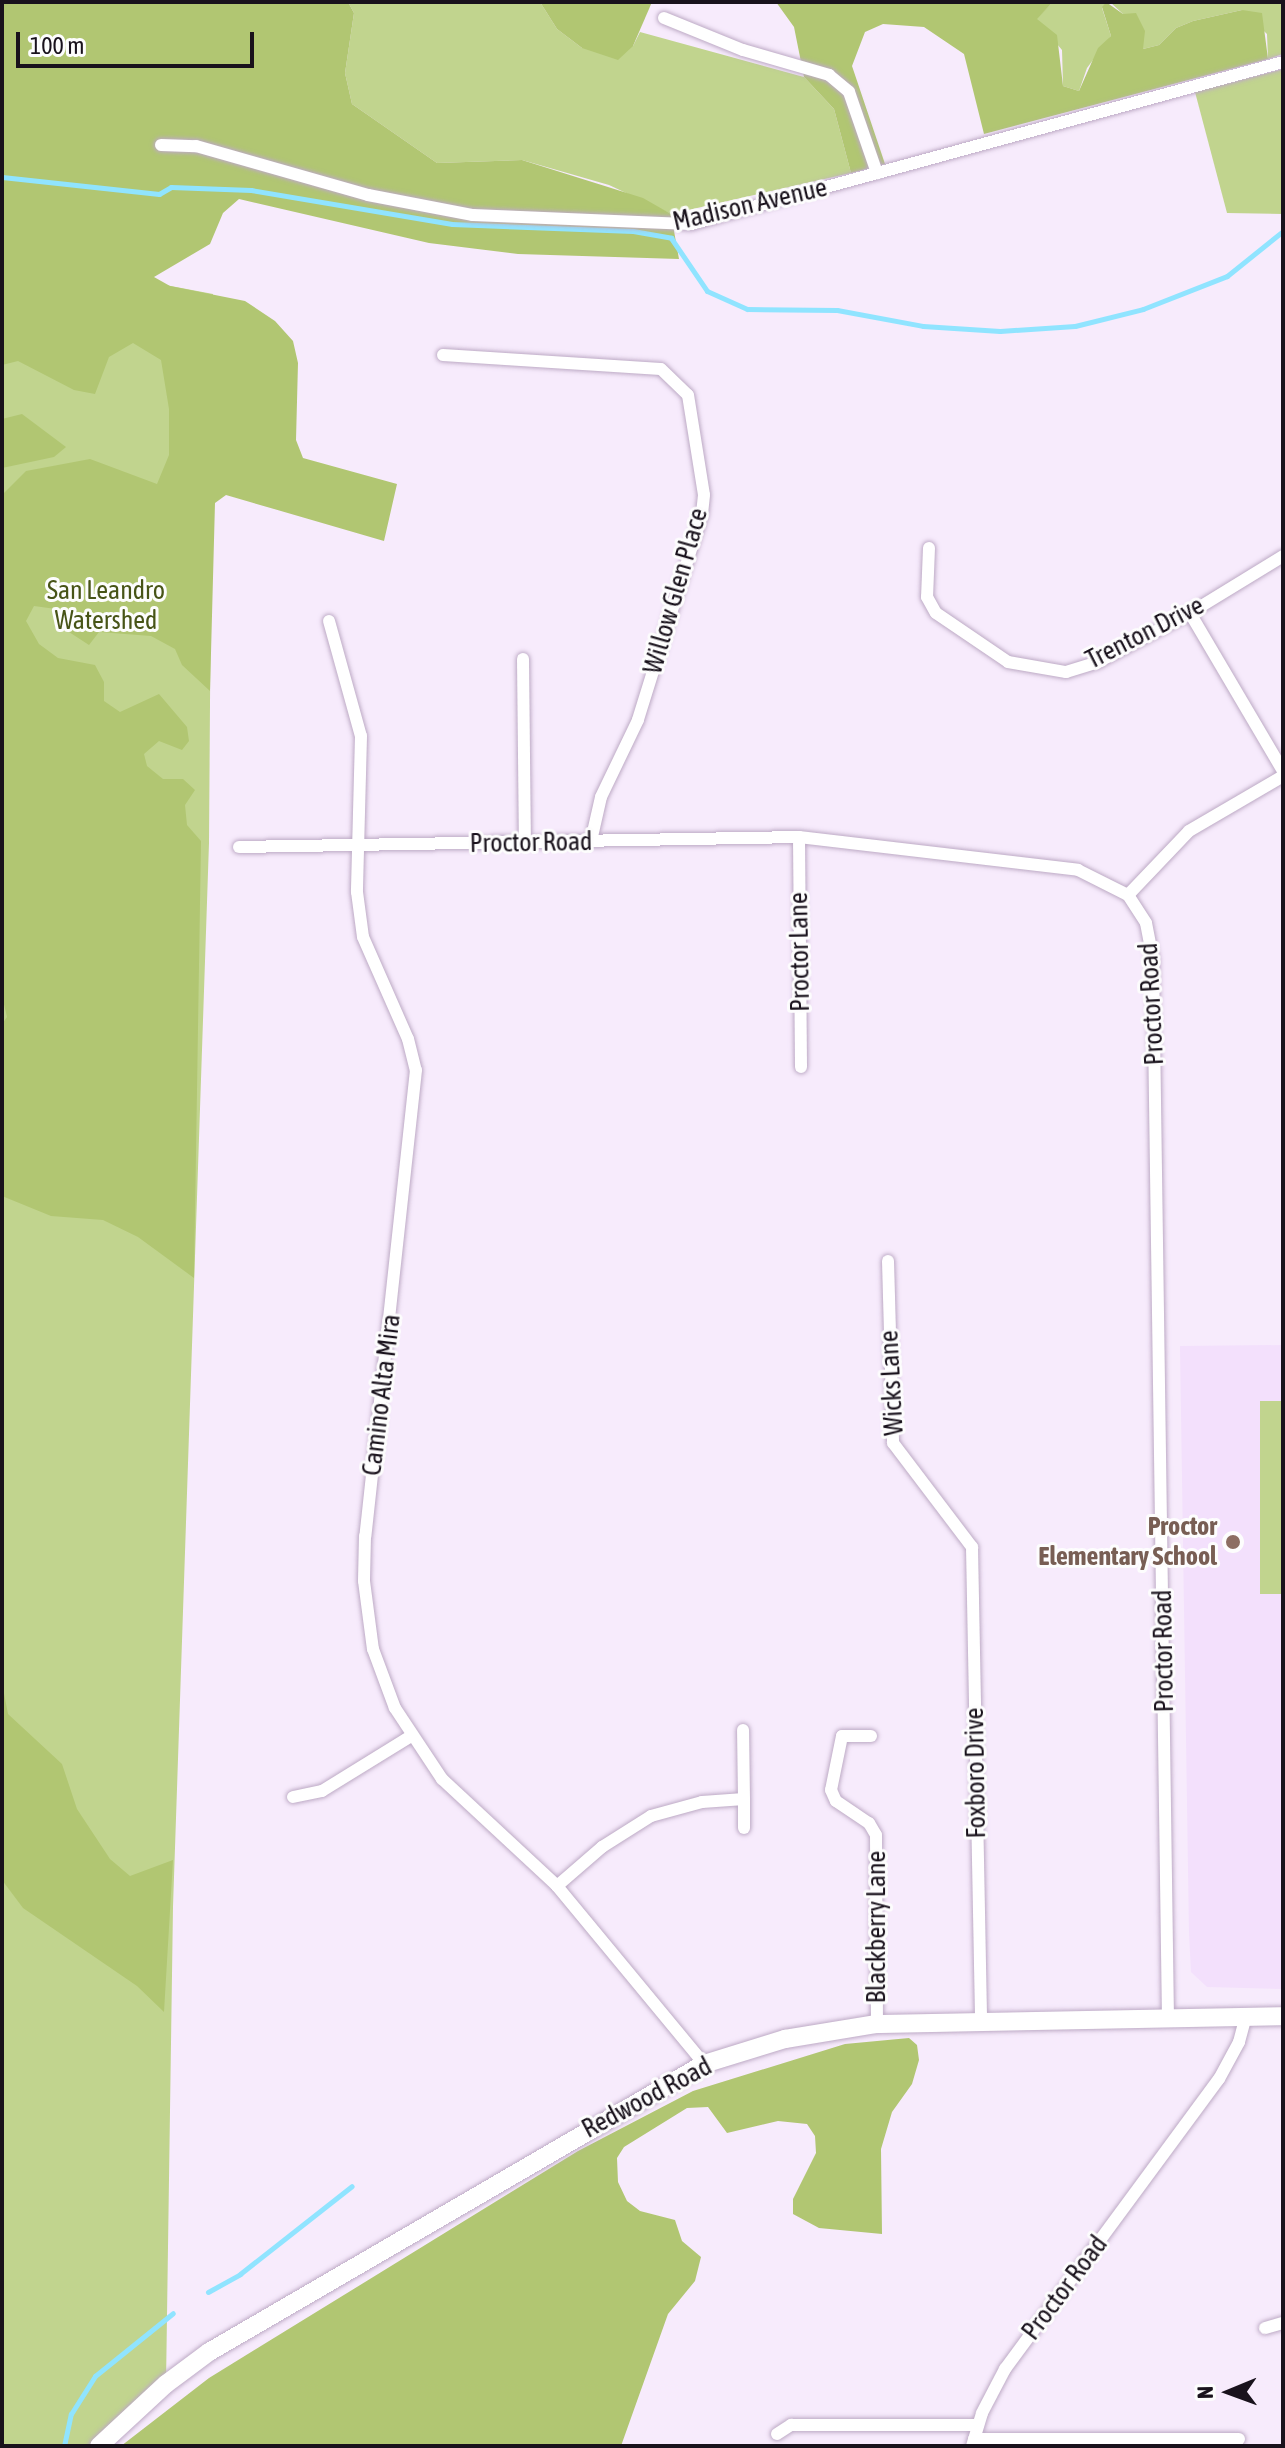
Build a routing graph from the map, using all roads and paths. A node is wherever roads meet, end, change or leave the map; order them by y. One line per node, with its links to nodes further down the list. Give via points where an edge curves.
1 (664, 18): 4 (street, via 743,50 829,75 849,92)
2 (1283, 62): 4 (street, Madison Avenue)
3 (161, 145): 4 (street, Madison Avenue, via 196,146 368,195 473,215 589,224 691,224)
4 (877, 173)
5 (443, 355): 13 (street, Willow Glen Place, via 661,369 688,395 704,495 702,514 638,720 601,797)
6 (929, 548): 8 (street, Trenton Drive, via 927,597 936,613 1008,662 1037,670 1066,672 1098,662)
7 (1283, 556): 8 (street, Trenton Drive)
8 (1190, 613): 11 (street)
9 (329, 621): 16 (street, Camino Alta Mira, via 361,736)
10 (523, 659): 14 (street)
11 (1283, 773): 17 (street, via 1189,831)
12 (799, 837): 13 (street, Proctor Road); 17 (street, Proctor Road, via 1078,870); 18 (street, Proctor Lane)
13 (591, 841): 14 (street, Proctor Road)
14 (525, 842): 16 (street, Proctor Road)
15 (239, 847): 16 (street, Proctor Road)
16 (357, 848): 22 (street, Camino Alta Mira, via 363,937 408,1039 416,1070 364,1581 377,1665)
17 (1128, 895): 28 (street, Proctor Road, via 1146,923 1153,959)
18 (801, 1067)
19 (888, 1261): 20 (street, Wicks Lane, via 893,1443)
20 (959, 1532): 31 (street, Foxboro Drive, via 972,1547)
21 (743, 1730): 25 (street)
22 (411, 1736): 24 (street, via 322,1791); 27 (street, Camino Alta Mira, via 455,1792)
23 (871, 1736): 32 (street, Blackberry Lane, via 842,1736 831,1790 836,1801 869,1823 876,1835)
24 (293, 1797)
25 (744, 1799): 26 (street); 27 (street, via 702,1802 651,1816 602,1847)
26 (744, 1828)
27 (557, 1886): 33 (street, Camino Alta Mira)
28 (1168, 2016): 29 (main road, Redwood Road); 31 (main road, Redwood Road)
29 (1246, 2016): 30 (main road, Redwood Road); 36 (street, Proctor Road, via 1219,2079 1013,2358)
30 (1283, 2016)
31 (981, 2019): 32 (main road, Redwood Road)
32 (877, 2024): 33 (main road, Redwood Road, via 811,2033)
33 (704, 2064): 40 (main road, Redwood Road, via 209,2352)
34 (1283, 2323): 35 (street)
35 (1265, 2328)
36 (978, 2425): 37 (street, via 791,2425); 39 (street, Proctor Road)
37 (777, 2434)
38 (1239, 2439): 39 (street)
39 (973, 2442)
40 (99, 2446)

